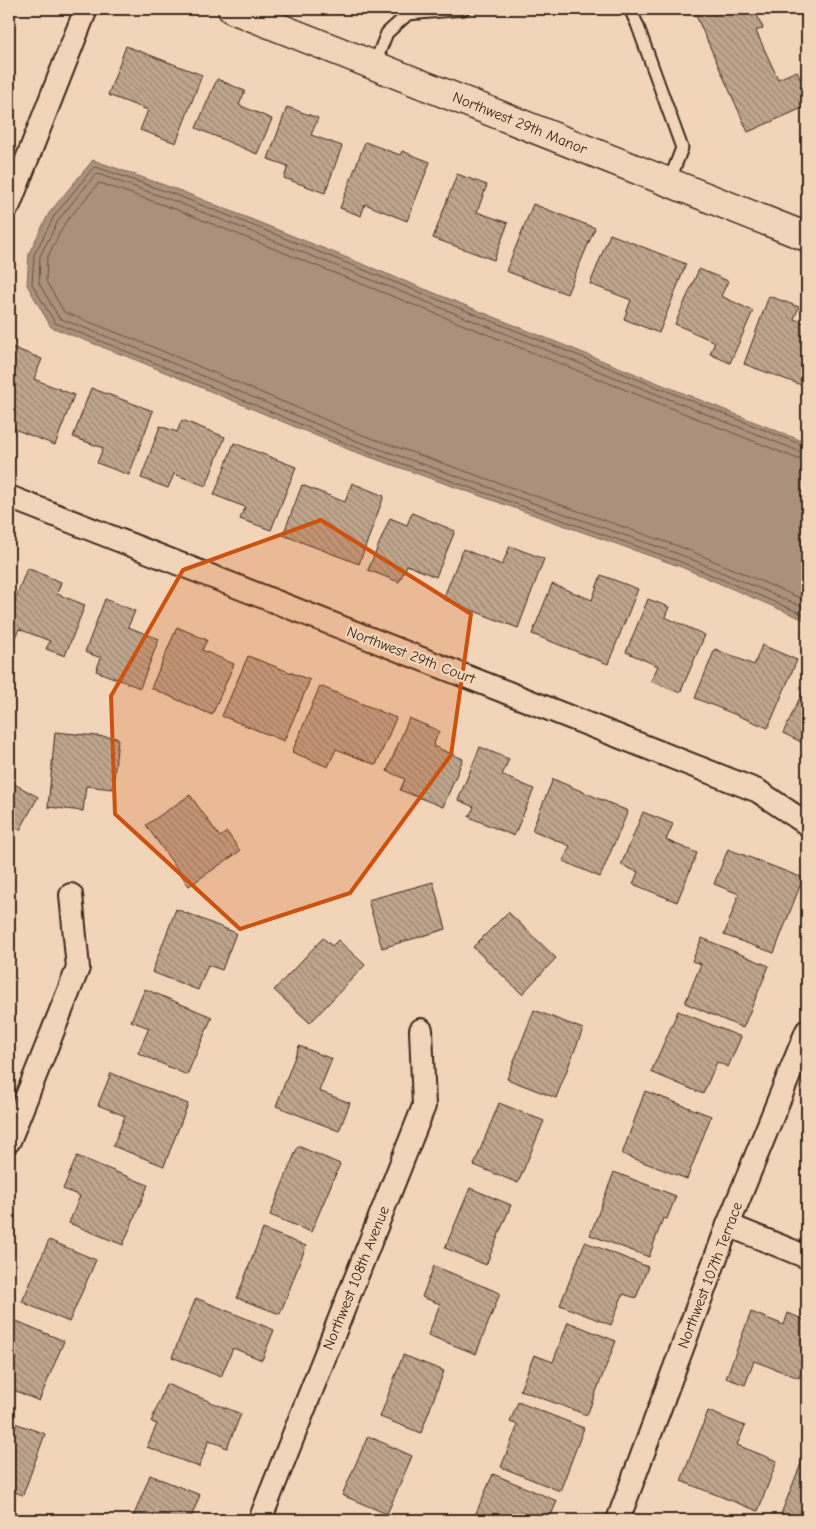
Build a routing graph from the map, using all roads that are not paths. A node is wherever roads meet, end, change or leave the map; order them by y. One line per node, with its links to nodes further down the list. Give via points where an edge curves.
1 (86, 9): 7 (street)
2 (232, 9): 5 (street, Northwest 29th Manor)
3 (464, 9): 5 (lane, via 408,14 387,33)
4 (630, 9): 6 (lane, via 682,148)
5 (374, 65): 6 (street, Northwest 29th Manor)
6 (669, 182): 8 (street, Northwest 29th Manor)
7 (9, 205)
8 (807, 237)
9 (9, 497): 10 (street, Northwest 29th Court, via 758,792)
10 (807, 824)
11 (71, 894): 14 (street, via 78,968)
12 (421, 1030): 17 (street, Northwest 108th Avenue, via 424,1106)
13 (807, 1031): 15 (street, Northwest 107th Terrace)
14 (9, 1142)
15 (728, 1225): 16 (street); 18 (street, Northwest 107th Terrace)
16 (807, 1257)
17 (260, 1520)
18 (618, 1520)

